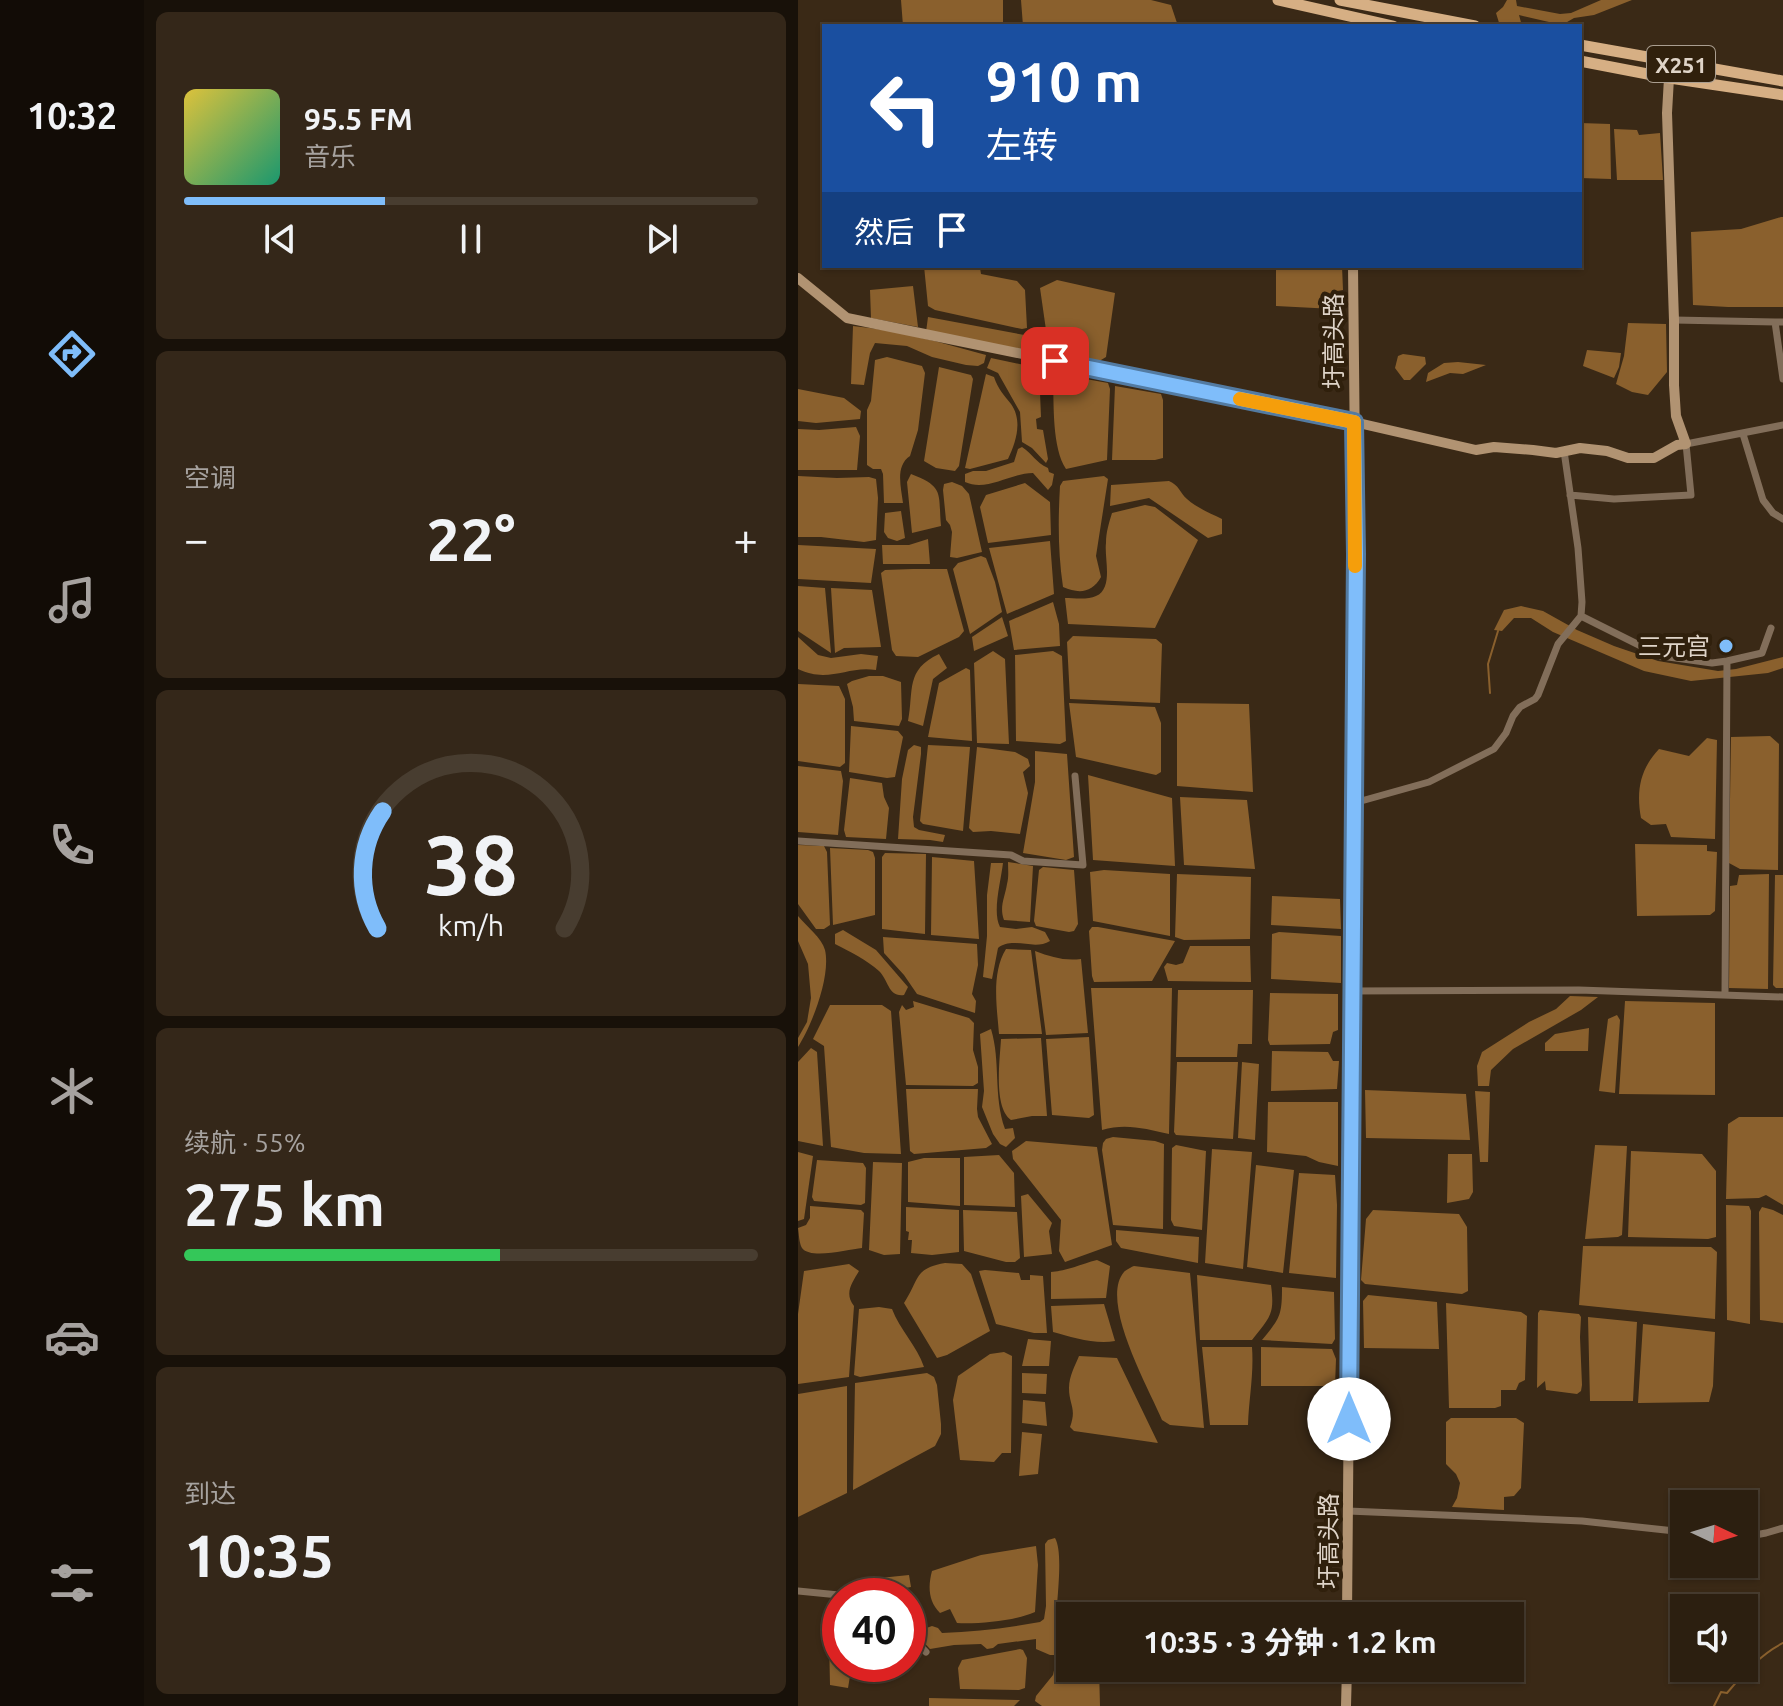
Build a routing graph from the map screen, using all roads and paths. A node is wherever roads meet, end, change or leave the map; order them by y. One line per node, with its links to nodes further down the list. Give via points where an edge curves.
1 (1278, 0): 3 (main road)
2 (1340, 0): 4 (main road)
3 (1361, 23)
4 (1465, 24)
5 (1582, 45): 8 (main road, X251)
6 (1582, 61): 7 (main road, X251)
7 (1669, 78): 9 (main road, X251); 12 (street)
8 (1783, 81)
9 (1783, 95)
10 (1353, 268): 15 (street, 圩高头路)
11 (798, 278): 15 (street, via 847,318)
12 (1674, 320): 13 (street); 18 (street, via 1676,416)
13 (1779, 322): 14 (street)
14 (1783, 379)
15 (1354, 422): 19 (street, via 1476,450); 26 (street, 圩高头路)
16 (1783, 425): 17 (street)
17 (1743, 434): 18 (street); 21 (street, via 1763,500)
18 (1686, 444): 19 (street, via 1654,458 1580,448); 20 (street, via 1691,495)
19 (1564, 451): 20 (street)
20 (1570, 495): 22 (street)
21 (1783, 519)
22 (1581, 616): 24 (street, via 1661,656); 26 (street, via 1558,644 1538,695 1520,707 1494,749 1429,782)
23 (1771, 628): 24 (street, via 1762,653)
24 (1727, 665): 29 (street)
25 (1075, 776): 27 (street, via 1083,865)
26 (1354, 803): 28 (street, 圩高头路)
27 (798, 841)
28 (1352, 991): 29 (street); 31 (street, 圩高头路)
29 (1725, 995): 30 (street)
30 (1783, 997)
31 (1348, 1511): 33 (street, via 1582,1521); 37 (street, 圩高头路)
32 (1783, 1528): 34 (street)
33 (1670, 1530)
34 (1758, 1534)
35 (798, 1591): 36 (street)
36 (822, 1593)
37 (1347, 1602)
38 (1347, 1682): 39 (street)
39 (1346, 1706)

